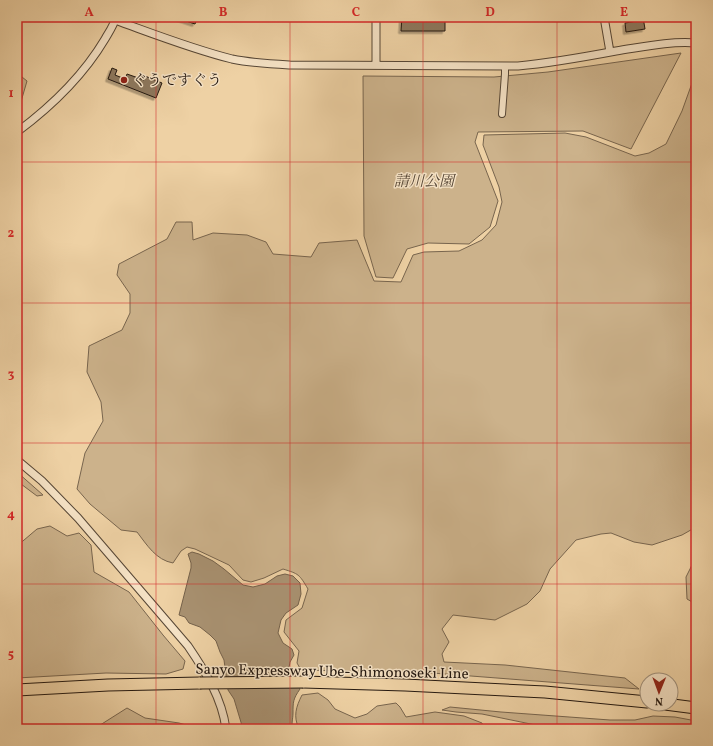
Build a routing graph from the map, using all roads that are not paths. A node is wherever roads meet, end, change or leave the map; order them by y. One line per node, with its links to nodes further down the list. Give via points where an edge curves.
1 (376, 17): 6 (street)
2 (604, 17): 5 (street)
3 (116, 19): 6 (street, via 200,50 233,59 290,65); 9 (street, via 92,59 71,85)
4 (696, 43): 5 (street, via 664,43)
5 (610, 52): 7 (street, via 550,63)
6 (376, 65): 7 (street)
7 (505, 66): 8 (street)
8 (502, 114)
9 (17, 132)
10 (17, 460): 15 (street, via 42,481 78,518 188,646 214,689)
11 (17, 690): 12 (highway, Sanyo Expressway Ube-Shimonoseki Line, bridge, via 108,685 303,682 545,692)
12 (639, 701)
13 (679, 706): 14 (highway)
14 (696, 708)
15 (226, 729)

